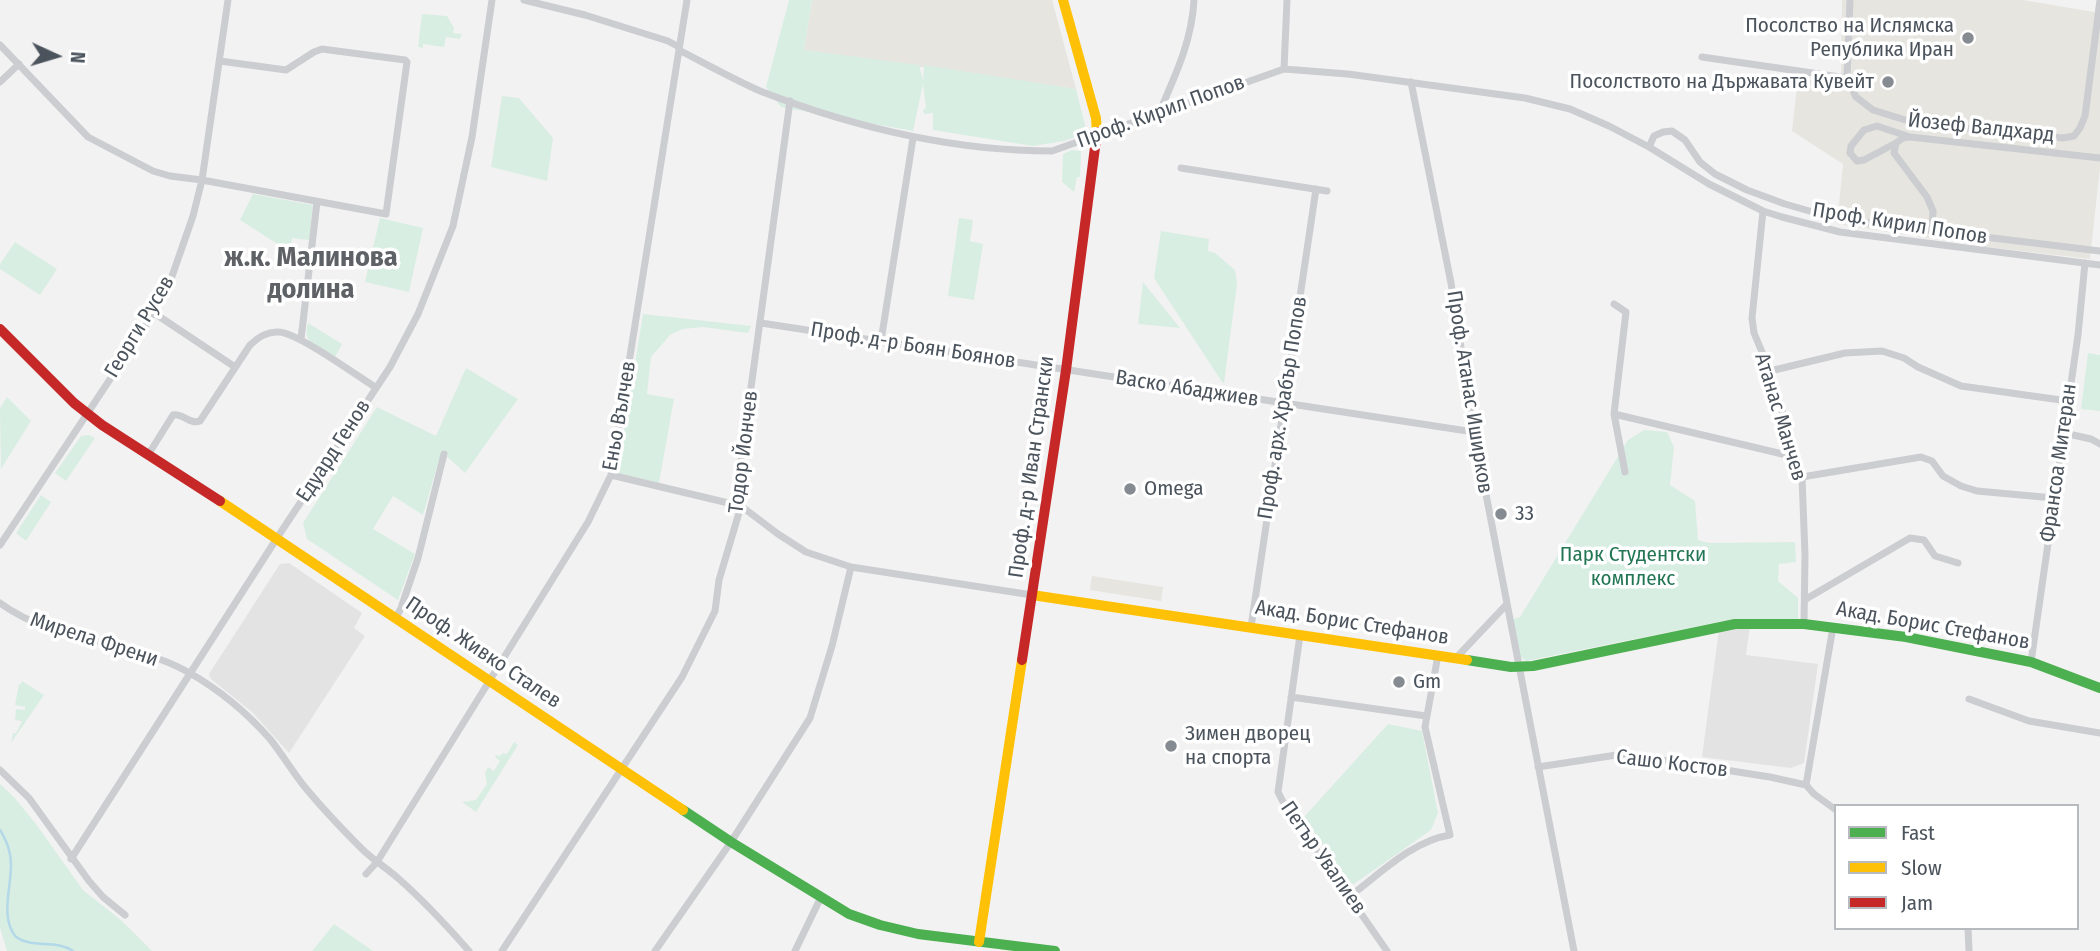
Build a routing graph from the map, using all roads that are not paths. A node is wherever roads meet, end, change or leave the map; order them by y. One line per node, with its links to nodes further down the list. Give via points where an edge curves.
1 (228, 0): 13 (street, Георги Русев)
2 (492, 0): 46 (street, Едуард Генов, via 472,137 453,226 422,305)
3 (524, 0): 11 (street, Проф. Кирил Попов, via 668,41)
4 (687, 0): 11 (street, Еньо Вълчев)
5 (1063, 0): 21 (street, Проф. д-р Иван Странски)
6 (1194, 0): 20 (street, via 1183,57)
7 (1287, 0): 15 (street)
8 (1850, 0): 16 (street)
9 (2100, 0): 16 (street, Йозеф Валдхард, via 2085,116 2074,136 1915,123 1874,110 1856,97)
10 (0, 45): 14 (street)
11 (679, 49): 19 (street, Проф. Кирил Попов); 58 (street, Еньо Вълчев)
12 (1702, 57): 16 (street)
13 (220, 61): 28 (street, Георги Русев); 31 (street, via 286,70 322,49 407,62 386,214)
14 (19, 64): 17 (street); 28 (street, via 97,144 153,171)
15 (1283, 69): 18 (street, Проф. Кирил Попов); 20 (street, Проф. Кирил Попов)
16 (1847, 78)
17 (0, 82)
18 (1411, 82): 25 (street, Проф. Кирил Попов, via 1570,109); 51 (street, Проф. Атанас Иширков, via 1451,283)
19 (790, 101): 23 (street, Проф. Кирил Попов); 39 (street, Тодор Йончев)
20 (1159, 113): 21 (street, Проф. Кирил Попов)
21 (1097, 135): 23 (street, Проф. Кирил Попов, via 1052,151); 44 (street, Проф. д-р Иван Странски)
22 (1910, 137): 24 (street); 24 (street, via 1877,126 1864,130 1850,153 1854,159 1864,160); 26 (street)
23 (913, 138): 42 (street)
24 (1896, 143): 33 (street, via 1896,158 1933,211)
25 (1649, 147): 32 (street, Проф. Кирил Попов); 33 (street, Проф. Кирил Попов, via 1654,136 1672,131 1715,174 1747,190 1836,219)
26 (2100, 158)
27 (1181, 168): 29 (street)
28 (202, 180): 31 (street); 38 (street, Георги Русев, via 183,247)
29 (1316, 189): 30 (street); 48 (street, Проф. арх. Храбър Попов)
30 (1327, 191)
31 (317, 202): 41 (street)
32 (1763, 211): 35 (street, Проф. Кирил Попов, via 1840,232); 45 (street, Атанас Манчев, via 1752,318)
33 (1932, 231): 34 (street, Проф. Кирил Попов)
34 (2100, 251)
35 (2085, 263): 36 (street, Проф. Кирил Попов); 47 (street, Франсоа Митеран)
36 (2100, 265)
37 (1614, 304): 50 (street, via 1626,312)
38 (154, 313): 43 (street); 49 (street, Георги Русев)
39 (761, 323): 42 (street, Проф. д-р Боян Боянов); 61 (street, Тодор Йончев, via 741,461)
40 (0, 329): 49 (street, Проф. Живко Сталев)
41 (300, 339): 43 (street, via 277,332 257,337); 46 (street)
42 (881, 341): 44 (street, Проф. д-р Боян Боянов)
43 (235, 367): 55 (street, via 200,421 173,415)
44 (1066, 370): 48 (street, Васко Абаджиев); 66 (street, Проф. д-р Иван Странски)
45 (1770, 371): 47 (street, via 1845,353 1882,351 1961,386); 56 (street, Атанас Манчев)
46 (375, 387): 62 (street, Едуард Генов)
47 (2068, 401): 52 (street, Франсоа Митеран)
48 (1284, 404): 51 (street, Васко Абаджиев); 72 (street, Проф. арх. Храбър Попов)
49 (87, 413): 55 (street, Проф. Живко Сталев); 63 (street, Георги Русев)
50 (1614, 414): 56 (street); 57 (street)
51 (1474, 432): 69 (street, Проф. Атанас Иширков)
52 (2064, 433): 53 (street); 60 (street, Франсоа Митеран)
53 (2100, 444)
54 (444, 454): 70 (street, via 418,558)
55 (148, 455): 62 (street, Проф. Живко Сталев)
56 (1795, 457): 59 (street, Атанас Манчев)
57 (1625, 472)
58 (611, 475): 61 (street, Акад. Борис Стефанов); 80 (street, Еньо Вълчев, via 588,522)
59 (1801, 477): 60 (street, via 1921,457 1932,461 1943,477 1977,491); 67 (street, Атанас Манчев)
60 (2054, 498): 77 (street, Франсоа Митеран)
61 (741, 506): 65 (street, Акад. Борис Стефанов, via 806,552); 87 (street, Тодор Йончев, via 719,580 715,611 682,677)
62 (276, 538): 70 (street, Проф. Живко Сталев); 79 (street, Едуард Генов)
63 (0, 545)
64 (1958, 564): 67 (street, via 1935,556 1924,540 1909,538)
65 (851, 567): 66 (street, Акад. Борис Стефанов); 91 (street, via 810,718)
66 (1032, 595): 72 (street, Акад. Борис Стефанов); 99 (street, Проф. д-р Иван Странски)
67 (1805, 599): 71 (street, Атанас Манчев)
68 (0, 603): 79 (street, Мирела Френи, via 44,627 132,651)
69 (1507, 604): 76 (street); 78 (street, Проф. Атанас Иширков)
70 (396, 618): 80 (street, Проф. Живко Сталев)
71 (1804, 624): 73 (street, Акад. Борис Стефанов); 78 (street, Акад. Борис Стефанов, via 1735,624)
72 (1251, 627): 74 (street, Акад. Борис Стефанов)
73 (1833, 627): 77 (street, Акад. Борис Стефанов); 89 (street)
74 (1300, 635): 75 (street, Акад. Борис Стефанов); 82 (street, Петър Увалиев)
75 (1438, 655): 76 (street, Акад. Борис Стефанов); 84 (street)
76 (1456, 658): 78 (street, Акад. Борис Стефанов)
77 (2031, 662): 81 (street, Акад. Борис Стефанов)
78 (1519, 667): 86 (street, Проф. Атанас Иширков)
79 (190, 673): 92 (street, Едуард Генов); 93 (street, Мирела Френи, via 250,719 306,789)
80 (491, 681): 87 (street, Проф. Живко Сталев); 93 (street, Еньо Вълчев)
81 (2100, 688)
82 (1291, 697): 84 (street); 95 (street, Петър Увалиев, via 1279,792)
83 (1969, 699): 85 (street, via 2029,721)
84 (1426, 716): 95 (street, via 1450,835 1404,856)
85 (2100, 733)
86 (1538, 767): 89 (street, Сашо Костов, via 1623,754); 106 (street, Проф. Атанас Иширков)
87 (621, 768): 91 (street, Проф. Живко Сталев); 101 (street, Тодор Йончев)
88 (0, 770): 92 (street, via 29,798)
89 (1806, 785): 90 (street)
90 (1834, 809)
91 (731, 842): 96 (street, Проф. Живко Сталев); 102 (street)
92 (71, 859): 97 (street)
93 (377, 862): 94 (street, Еньо Вълчев); 100 (street, Мирела Френи, via 433,910)
94 (366, 874)
95 (1350, 896): 105 (street, Петър Увалиев)
96 (821, 897): 99 (street, Проф. Живко Сталев, via 880,925); 103 (street)
97 (125, 915)
98 (1968, 930): 107 (street)
99 (979, 947): 104 (street, Проф. Живко Сталев)
100 (469, 951)
101 (502, 951)
102 (655, 951)
103 (795, 951)
104 (1055, 951)
105 (1387, 951)
106 (1574, 951)
107 (1969, 951)

